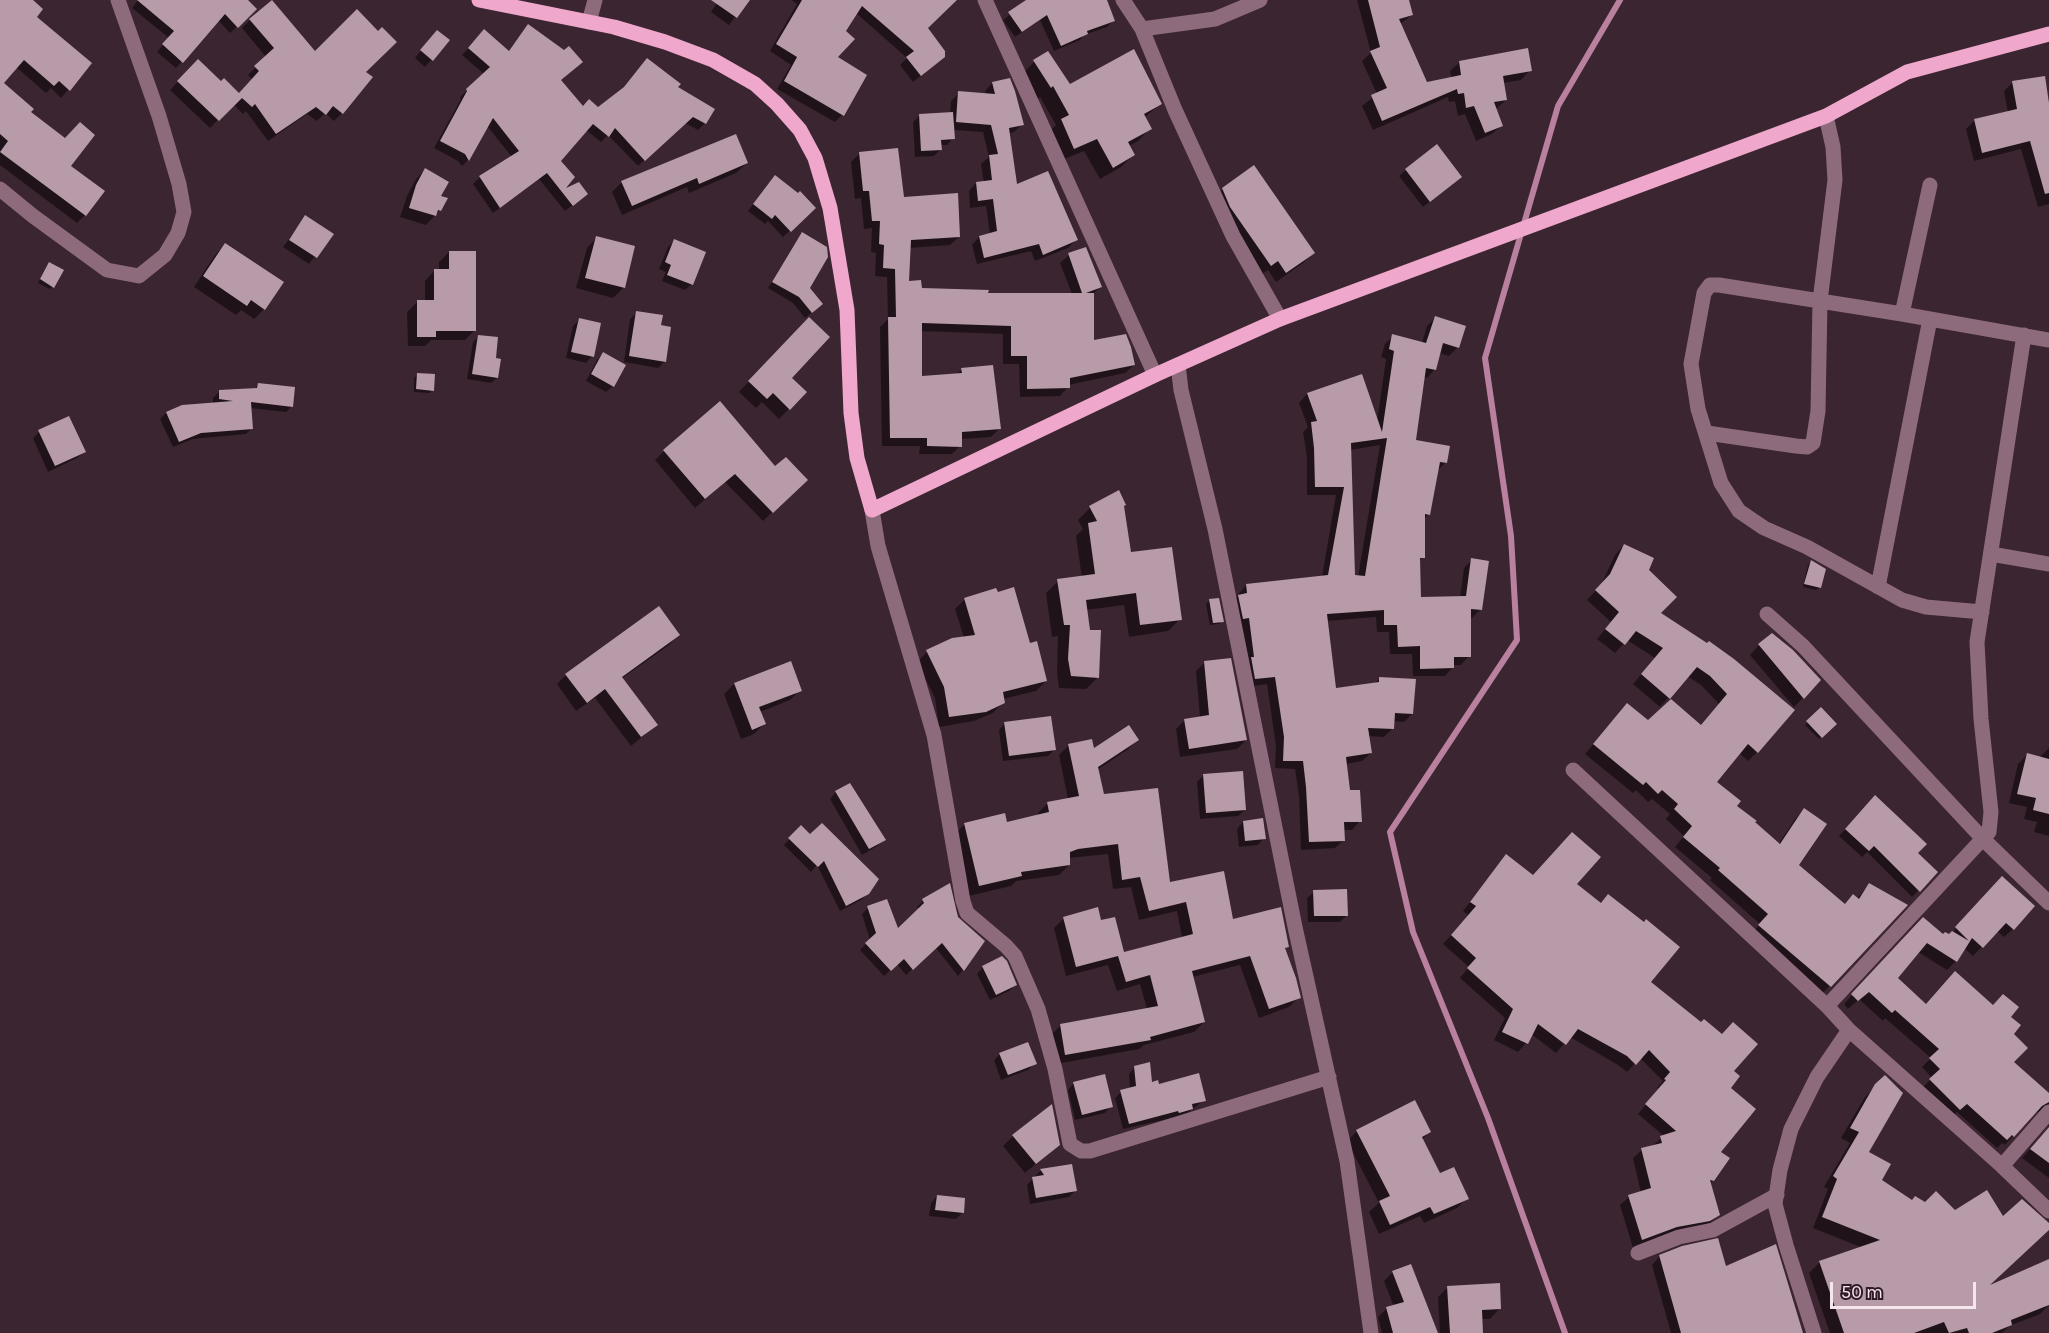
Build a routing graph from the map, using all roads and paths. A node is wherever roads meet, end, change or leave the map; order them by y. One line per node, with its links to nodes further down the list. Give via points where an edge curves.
1 (118, 0): 12 (street, via 159,116 184,212 165,255 139,276 107,270)
2 (478, 0): 7 (main road)
3 (595, 0): 7 (street)
4 (985, 0): 20 (street)
5 (1124, 0): 8 (street)
6 (1260, 0): 8 (street, via 1215,19)
7 (589, 22): 22 (main road, via 713,60 755,84 800,130 815,158 834,228 848,310 851,412 857,458)
8 (1142, 29): 15 (street, via 1233,236)
9 (2049, 34): 10 (main road, via 1907,72)
10 (1826, 116): 13 (street, via 1835,180); 15 (main road)
11 (1930, 185): 14 (street)
12 (0, 189)
13 (1820, 300): 14 (street); 21 (street, via 1818,411 1813,443 1796,446); 21 (street, via 1719,285 1706,289 1691,364 1698,409)
14 (1902, 314): 16 (street)
15 (1280, 319): 19 (main road)
16 (1930, 319): 17 (street); 25 (street)
17 (2024, 335): 18 (street); 23 (street)
18 (2049, 340)
19 (1178, 365): 20 (main road); 33 (street)
20 (1155, 375): 22 (main road)
21 (1707, 433): 25 (street, via 1721,483 1738,511)
22 (872, 510): 33 (street, via 878,546 934,735 963,901 967,913 1015,956 1041,1019 1070,1144 1089,1151)
23 (1990, 554): 24 (street); 26 (street)
24 (2049, 564)
25 (1878, 587): 26 (street, via 1902,600 1926,606)
26 (1982, 612): 29 (street, via 1977,642 1991,825)
27 (1767, 614): 29 (street, via 1803,646)
28 (1573, 770): 31 (street)
29 (1984, 840): 30 (street); 31 (street)
30 (2049, 903)
31 (1827, 1006): 32 (street)
32 (1849, 1030): 35 (street); 36 (street, via 1817,1077 1791,1129)
33 (1329, 1077): 39 (street, via 1347,1161)
34 (2049, 1112): 35 (street)
35 (2002, 1166): 37 (street)
36 (1777, 1195): 38 (street, via 1713,1230 1679,1236); 40 (street, via 1775,1204)
37 (2049, 1211)
38 (1638, 1253)
39 (1371, 1333)
40 (1814, 1333)

